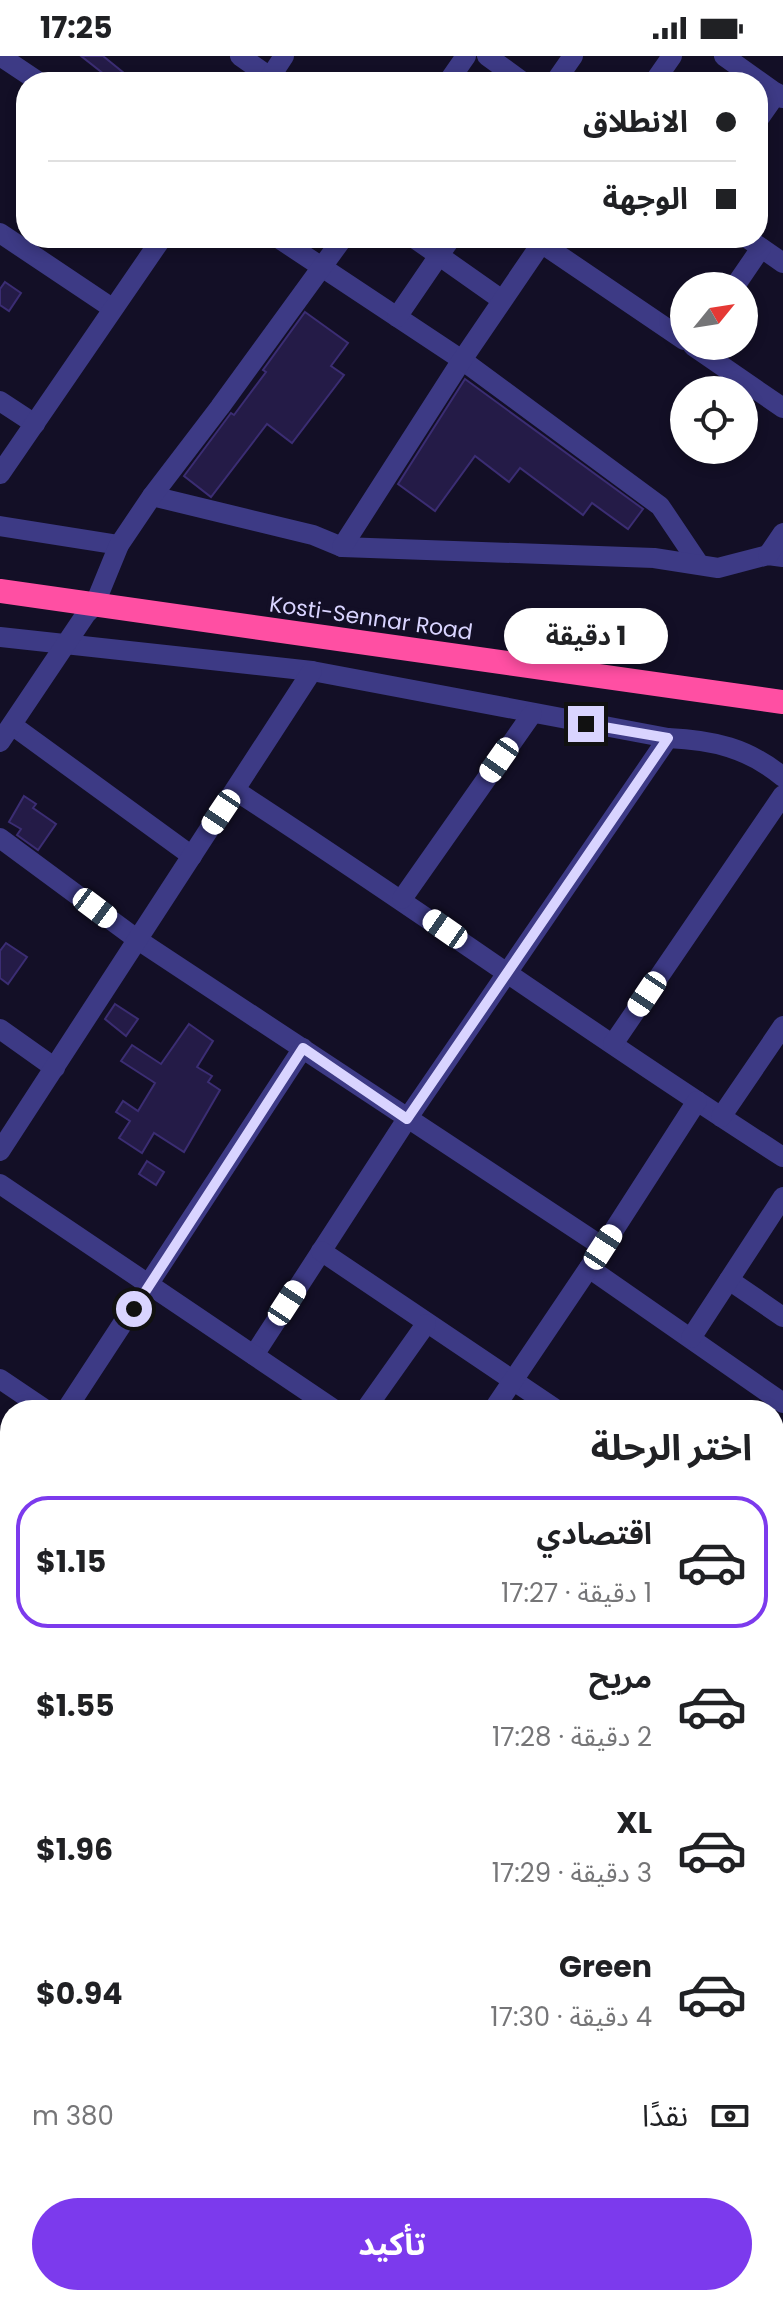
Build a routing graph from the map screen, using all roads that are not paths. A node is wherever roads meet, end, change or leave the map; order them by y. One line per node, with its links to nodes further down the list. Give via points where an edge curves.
1 (0, 56): 5 (street)
2 (240, 56): 6 (street)
3 (487, 56): 7 (street)
4 (724, 56): 8 (street)
5 (24, 72)
6 (261, 72)
7 (509, 72)
8 (746, 72)
9 (22, 248): 24 (street)
10 (155, 248): 24 (street)
11 (294, 248): 21 (street)
12 (336, 248): 21 (street)
13 (428, 248): 19 (street)
14 (444, 248): 19 (street)
15 (538, 248): 23 (street)
16 (553, 248): 26 (street)
17 (752, 248): 22 (street)
18 (761, 248): 20 (street)
19 (439, 256): 23 (street); 25 (street)
20 (783, 263)
21 (323, 267): 25 (street); 33 (street)
22 (741, 272)
23 (502, 300): 27 (street)
24 (112, 308): 31 (street)
25 (397, 317): 27 (street)
26 (670, 330)
27 (462, 360): 37 (street); 39 (street, via 660,506)
28 (713, 360): 30 (street)
29 (0, 401): 31 (street)
30 (783, 408)
31 (35, 424): 32 (street)
32 (0, 474)
33 (152, 496): 36 (street); 37 (street, via 313,535)
34 (0, 526): 36 (street)
35 (783, 533): 38 (street)
36 (119, 545): 41 (street)
37 (342, 547): 39 (street)
38 (776, 556): 39 (street, via 721,568)
39 (699, 564)
40 (0, 591): 41 (highway, Kosti-Sennar Road)
41 (94, 606): 43 (street); 45 (highway, Kosti-Sennar Road)
42 (0, 637): 43 (street)
43 (65, 645): 44 (street); 47 (street)
44 (312, 671): 46 (street); 50 (street)
45 (783, 702)
46 (532, 714): 48 (street); 54 (street)
47 (6, 733): 53 (street)
48 (668, 738): 49 (street, via 731,746); 56 (street)
49 (783, 777)
50 (236, 791): 53 (street); 54 (street)
51 (783, 795): 59 (street)
52 (0, 838): 55 (street)
53 (192, 856): 55 (street)
54 (402, 899): 56 (street)
55 (138, 940): 60 (street); 61 (street)
56 (509, 973): 59 (street); 64 (street)
57 (783, 1026): 63 (street)
58 (0, 1029): 61 (street)
59 (613, 1044): 62 (street)
60 (303, 1048): 64 (street); 73 (street)
61 (55, 1068): 65 (street)
62 (697, 1101): 63 (street); 69 (street)
63 (721, 1117): 66 (street)
64 (407, 1119): 69 (street); 70 (street)
65 (0, 1151)
66 (783, 1157)
67 (0, 1184): 73 (street)
68 (783, 1197): 72 (street)
69 (603, 1247): 71 (street)
70 (321, 1251): 75 (street); 77 (street)
71 (589, 1268): 76 (street); 79 (street)
72 (729, 1280): 74 (street); 76 (street)
73 (150, 1283): 77 (street); 81 (street)
74 (783, 1317)
75 (426, 1324): 79 (street); 83 (street)
76 (691, 1338): 86 (street)
77 (254, 1355): 82 (street)
78 (0, 1379): 80 (street)
79 (513, 1380): 84 (street); 85 (street)
80 (31, 1400)
81 (73, 1400)
82 (320, 1400)
83 (372, 1400)
84 (500, 1400)
85 (542, 1400)
86 (779, 1400)

